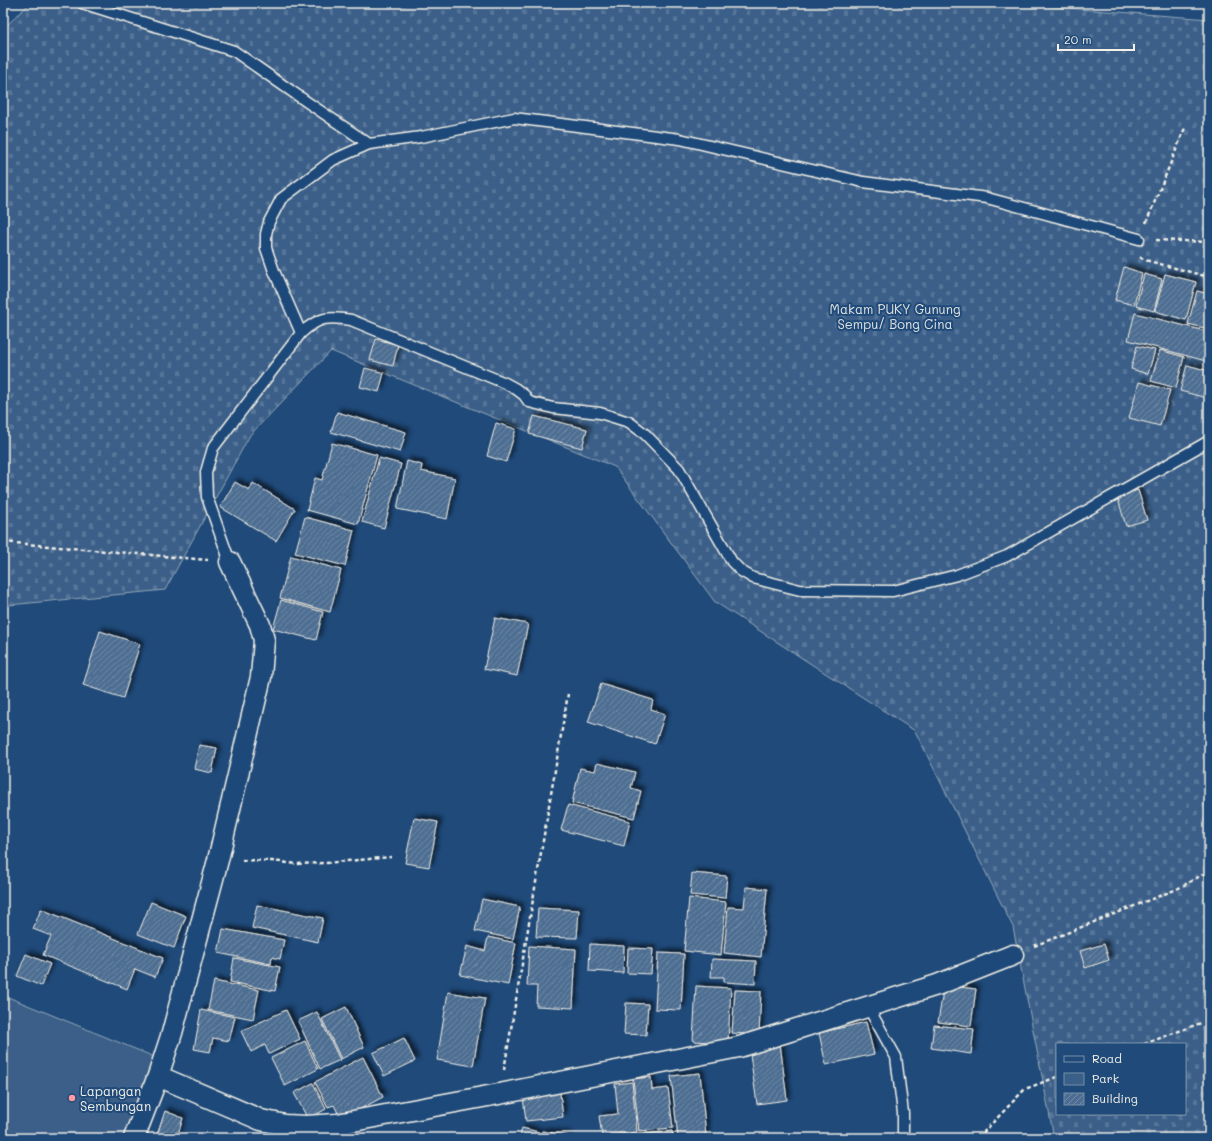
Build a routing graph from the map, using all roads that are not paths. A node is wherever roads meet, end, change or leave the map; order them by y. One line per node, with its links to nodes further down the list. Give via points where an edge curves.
1 (82, 3): 2 (lane, via 234,51)
2 (370, 144): 3 (lane, via 421,137 514,118 680,139 863,182 987,198); 4 (lane, via 333,160 281,199 269,222 266,248)
3 (1139, 239)
4 (301, 332): 5 (lane, via 321,319 335,317 351,320 505,383 524,395 529,402 552,408 600,413 629,422 645,434 679,469 732,562 753,578 800,590 893,591 957,575 1007,556); 6 (lane, via 214,448 206,472 207,497)
5 (1209, 441)
6 (230, 562): 9 (street, via 264,640 261,677 218,860)
7 (1013, 955): 8 (street, via 937,985)
8 (868, 1007): 10 (street, via 739,1047 500,1094); 12 (lane, via 896,1057 903,1113)
9 (158, 1076): 10 (street, via 261,1120); 11 (street)
10 (334, 1131)
11 (134, 1138)
12 (903, 1138)

